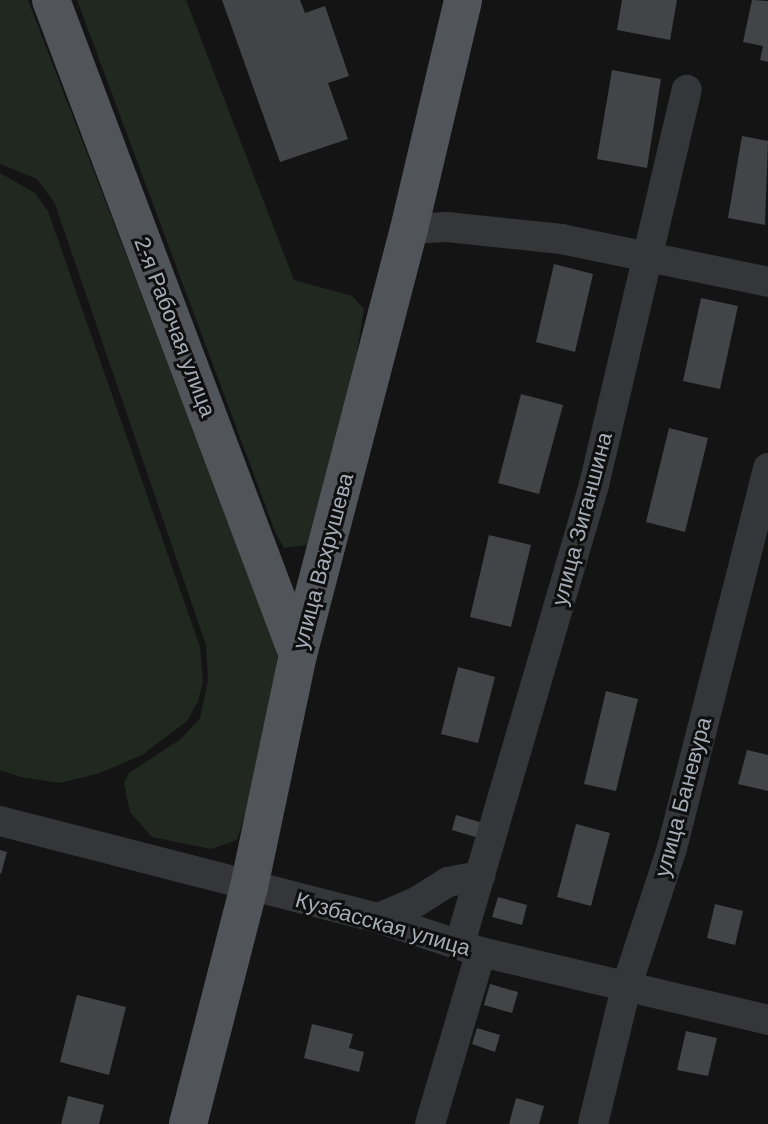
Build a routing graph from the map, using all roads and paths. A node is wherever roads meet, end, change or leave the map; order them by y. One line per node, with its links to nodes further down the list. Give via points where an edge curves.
1 (51, 0): 8 (main road, 2-я Рабочая улица)
2 (463, 0): 4 (main road, улица Вахрушева)
3 (687, 90): 5 (street, улица Зиганшина)
4 (409, 229): 5 (street, via 447,227 561,239); 8 (main road, улица Вахрушева)
5 (648, 260): 6 (street); 10 (street, улица Зиганшина, via 594,485)
6 (768, 282)
7 (768, 468): 14 (street, улица Баневура, via 672,848)
8 (298, 655): 11 (main road, улица Вахрушева)
9 (0, 821): 11 (street, Кузбасская улица)
10 (480, 876): 12 (street, via 448,882); 13 (street, улица Зиганшина)
11 (249, 887): 12 (street, Кузбасская улица); 16 (main road, улица Вахрушева)
12 (378, 918): 13 (street, Кузбасская улица)
13 (470, 947): 14 (street, Кузбасская улица); 17 (street, улица Зиганшина)
14 (626, 988): 15 (street, Кузбасская улица); 18 (street, улица Баневура)
15 (768, 1020)
16 (188, 1124)
17 (430, 1124)
18 (593, 1124)

